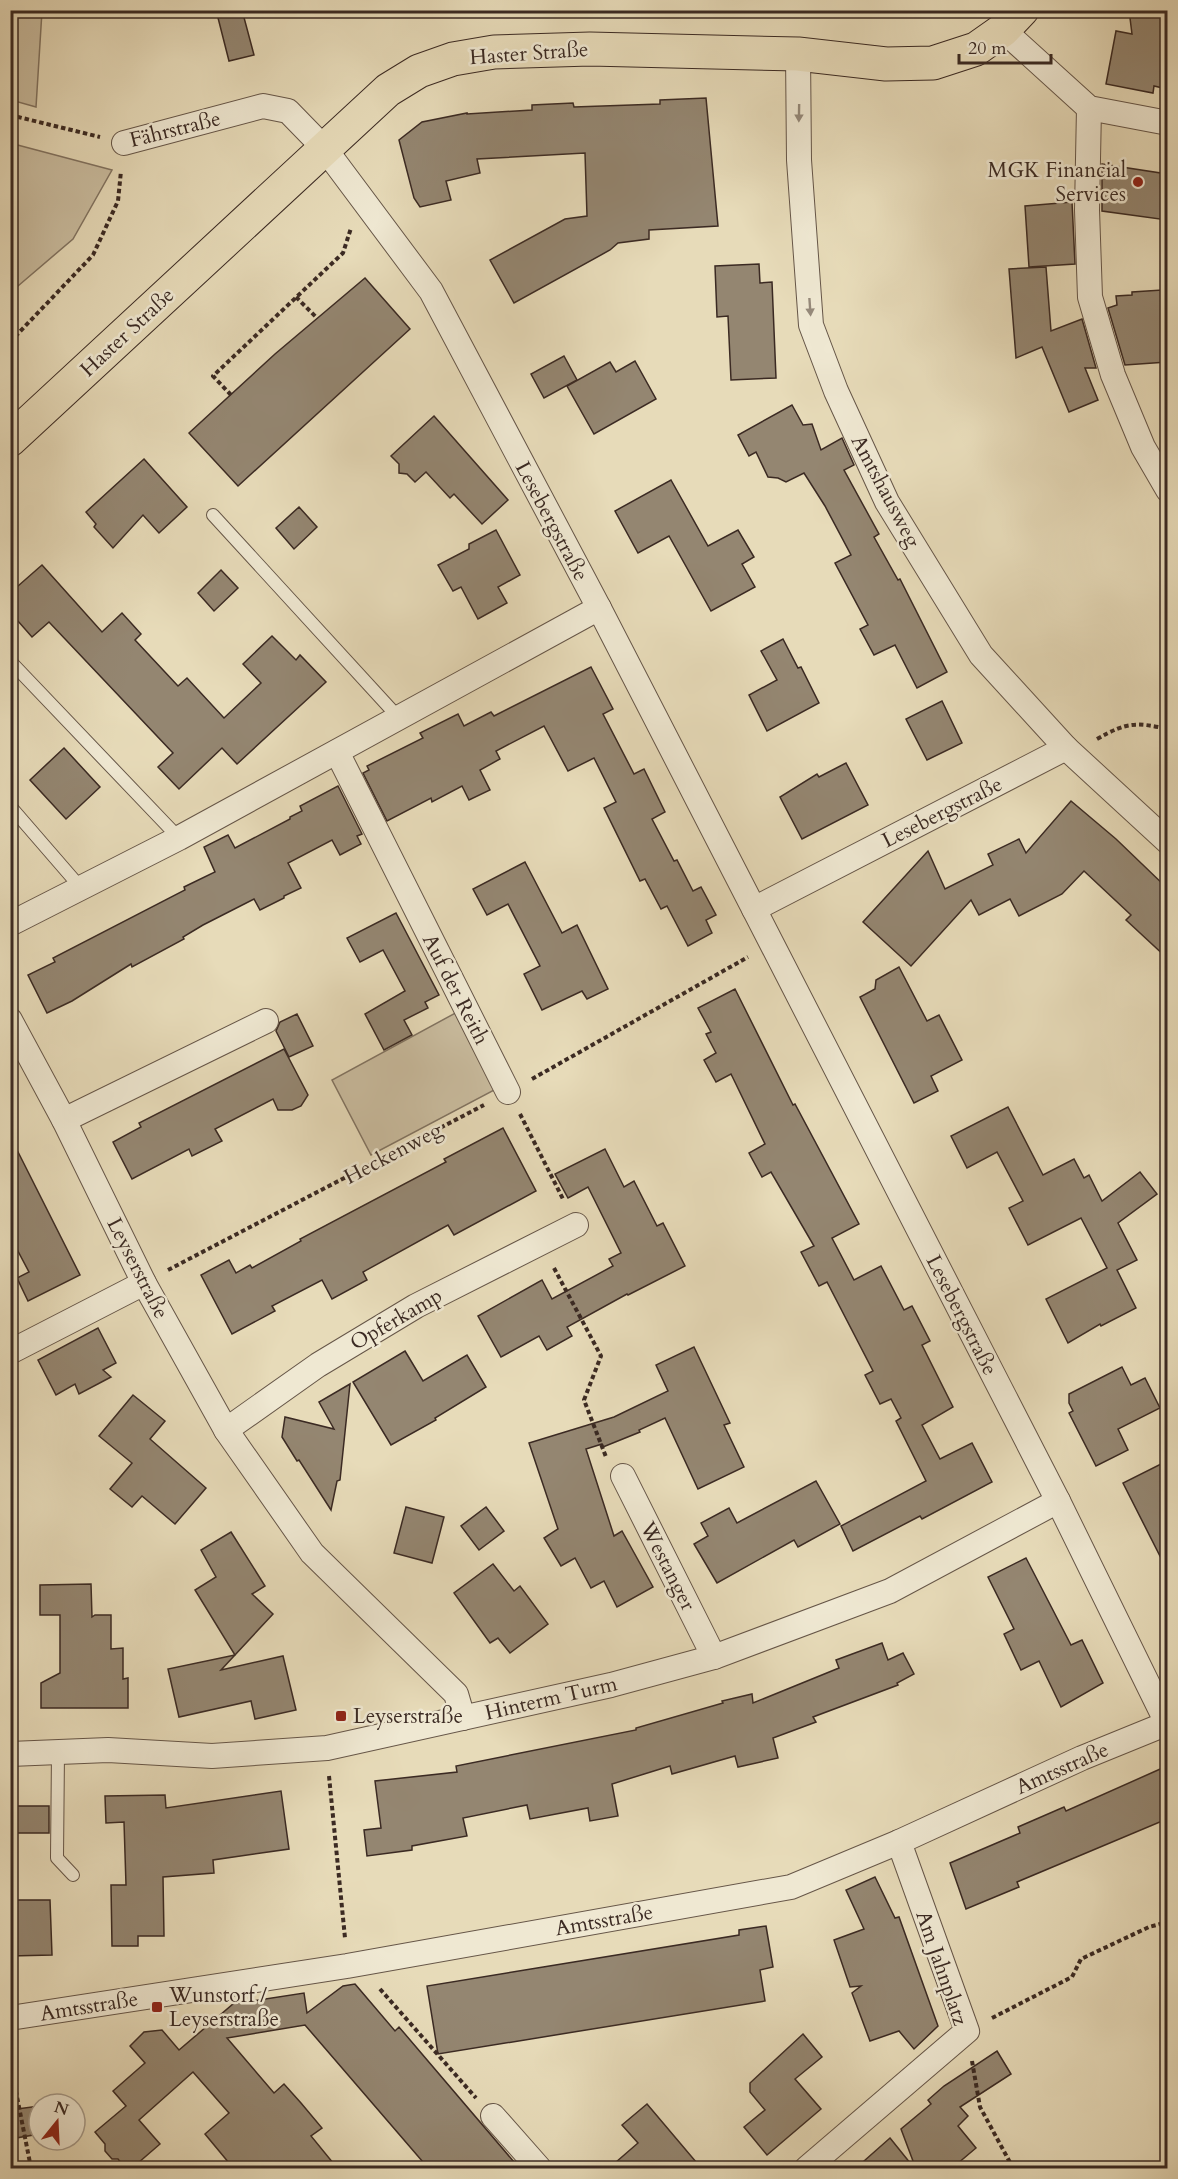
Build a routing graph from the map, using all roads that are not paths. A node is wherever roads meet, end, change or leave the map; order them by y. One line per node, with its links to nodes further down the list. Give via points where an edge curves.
1 (1013, 20): 2 (main road, Haster Straße, via 976,49 933,63 886,64); 3 (street)
2 (798, 54): 6 (main road, Haster Straße, via 590,49 494,52 453,59 419,71 388,90); 13 (street, Amtshausweg, one-way to 13, via 799,160 811,325 836,391 887,502 981,655)
3 (1089, 108): 4 (street); 8 (street, via 1090,297 1113,375 1143,447)
4 (1167, 123)
5 (124, 144): 6 (street, Fährstraße, via 263,106 288,111)
6 (326, 148): 7 (main road, Haster Straße); 10 (street, Lesebergstraße, via 431,291)
7 (10, 440)
8 (1167, 490)
9 (213, 516): 12 (lane)
10 (599, 609): 12 (street); 19 (street, Lesebergstraße)
11 (10, 661): 16 (lane)
12 (399, 718): 14 (street)
13 (1066, 748): 17 (street, Amtshausweg); 19 (street, Lesebergstraße)
14 (337, 752): 16 (street); 23 (street, Auf der Reith)
15 (10, 806): 18 (lane)
16 (179, 838): 18 (street)
17 (1167, 842)
18 (81, 888): 20 (street)
19 (754, 909): 30 (street, Lesebergstraße)
20 (10, 924)
21 (10, 1020): 24 (street, Leyserstraße)
22 (266, 1021): 24 (street)
23 (508, 1092)
24 (64, 1120): 26 (street, Leyserstraße)
25 (576, 1225): 28 (street, Opferkamp, via 416,1306 318,1365)
26 (144, 1282): 27 (street); 28 (street, Leyserstraße)
27 (10, 1352)
28 (226, 1430): 32 (street, Leyserstraße, via 312,1553 456,1694)
29 (623, 1476): 31 (street, Westanger)
30 (1058, 1502): 31 (street, Hinterm Turm, via 890,1591); 33 (street, Lesebergstraße)
31 (714, 1657): 32 (street, Hinterm Turm)
32 (464, 1718): 34 (street, Hinterm Turm, via 327,1748 212,1756 108,1750)
33 (1167, 1723): 36 (street, Amtsstraße)
34 (58, 1752): 35 (street, Hinterm Turm); 37 (lane, via 57,1858)
35 (10, 1754)
36 (899, 1842): 38 (street, Amtsstraße, via 791,1887 347,1966); 41 (street, Am Jahnplatz, via 967,2031)
37 (73, 1875)
38 (10, 2018)
39 (493, 2116): 40 (street)
40 (539, 2169)
41 (807, 2169)

